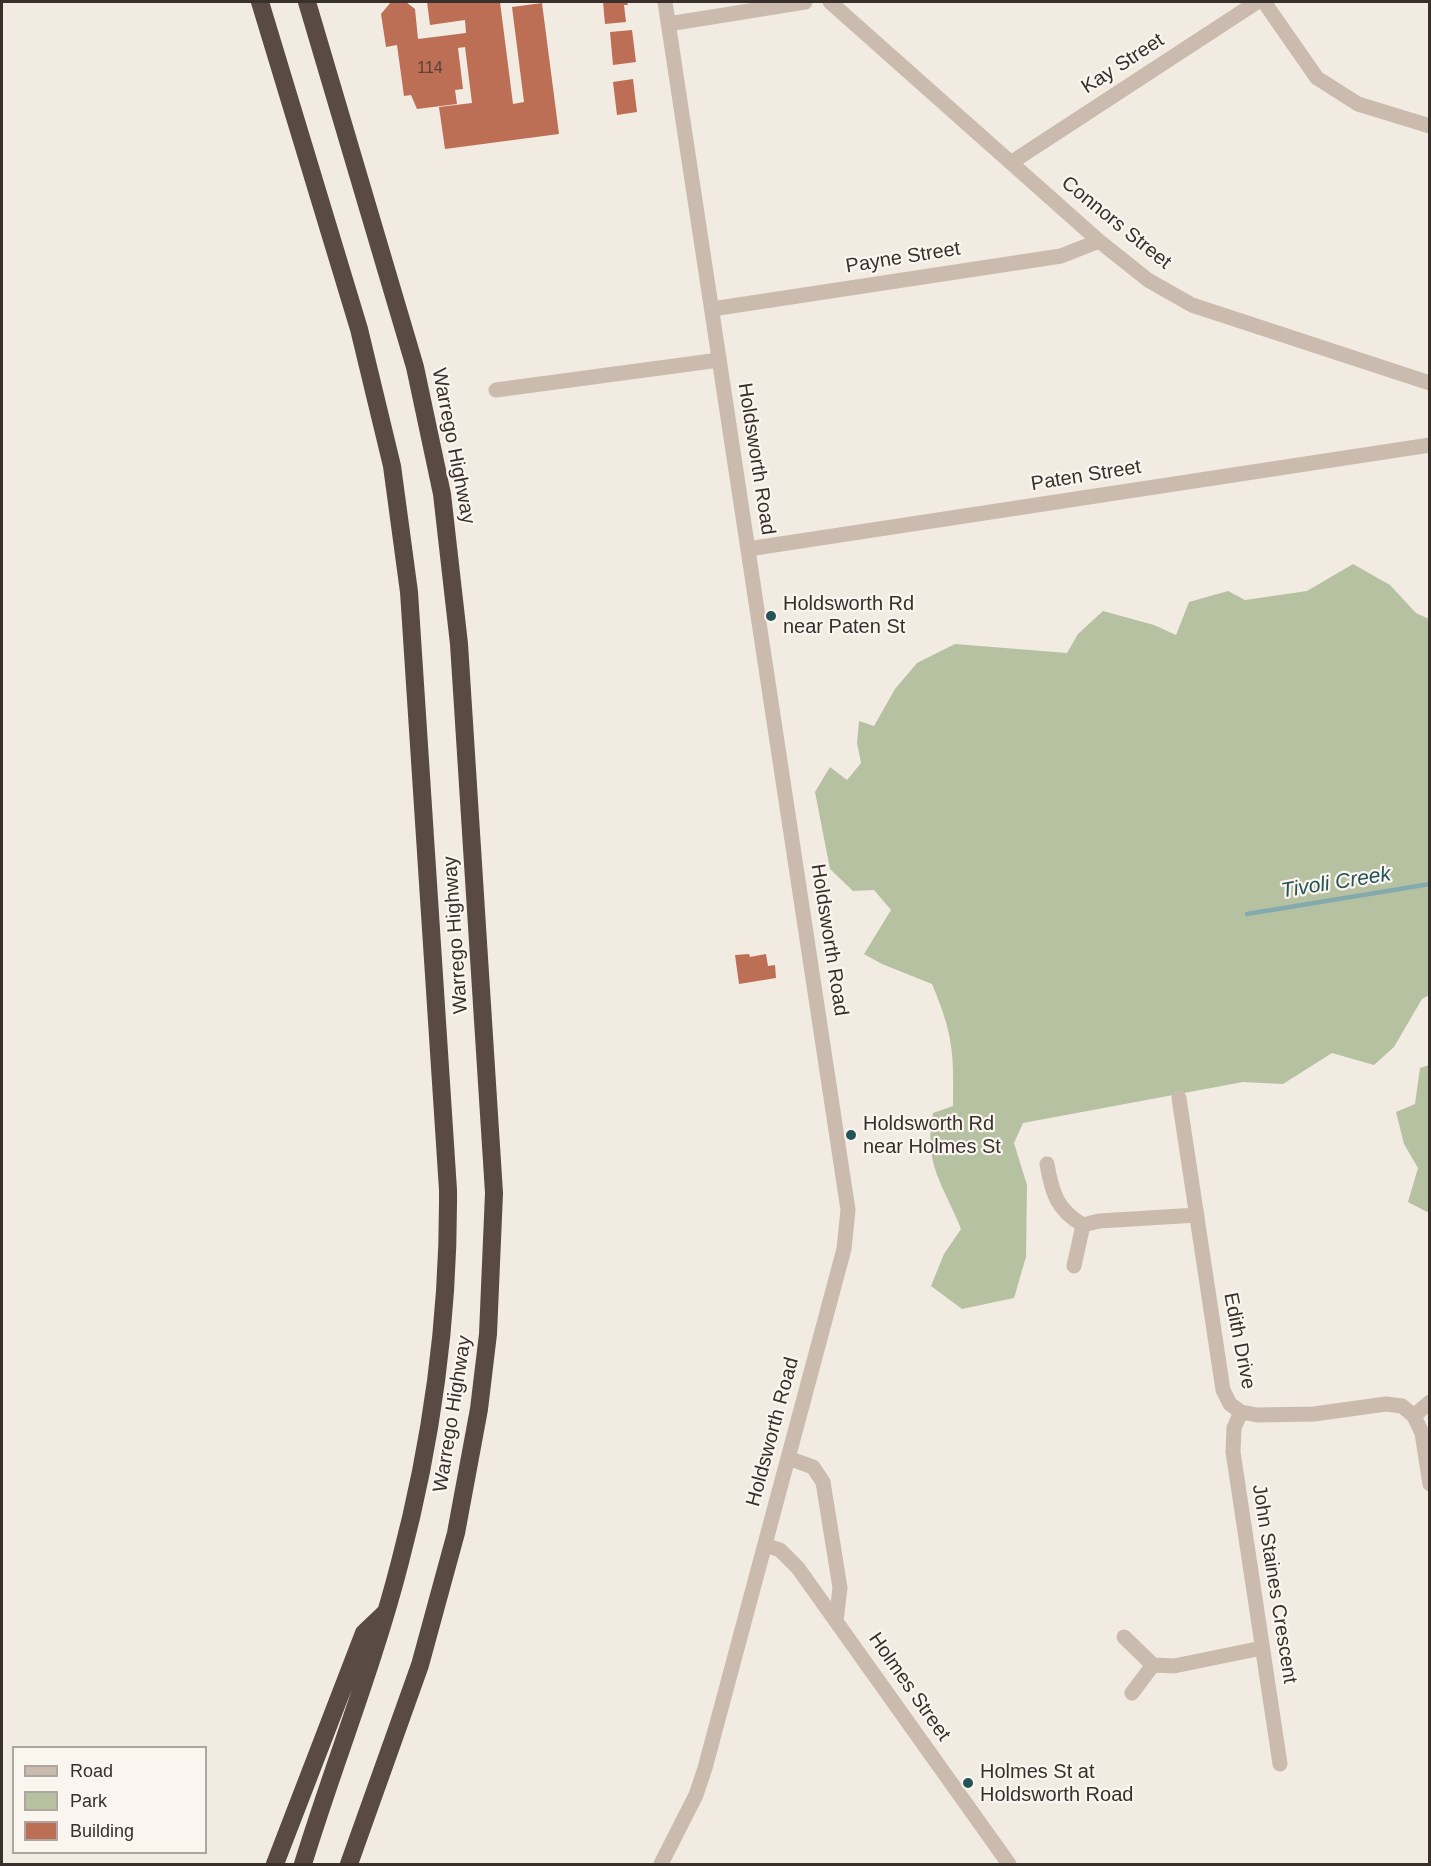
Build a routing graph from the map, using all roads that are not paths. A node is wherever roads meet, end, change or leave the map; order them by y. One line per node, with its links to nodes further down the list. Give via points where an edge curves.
1 (260, 2): 29 (highway, Warrego Highway, via 377,398 402,532 415,665 446,1122 448,1245 441,1350 430,1418 414,1507)
2 (307, 2): 38 (highway, Warrego Highway, via 415,367 441,494 459,644 494,1193 488,1334 479,1409 456,1533 420,1665)
3 (665, 2): 8 (street, Holdsworth Road)
4 (805, 2): 8 (street)
5 (830, 2): 10 (street, Connors Street)
6 (1257, 2): 10 (street, Kay Street)
7 (1264, 2): 9 (street, via 1317,78 1358,104)
8 (668, 24): 12 (street, Holdsworth Road)
9 (1430, 126)
10 (1012, 162): 11 (street, Connors Street)
11 (1099, 241): 12 (street, Payne Street, via 1061,256); 14 (street, Connors Street, via 1148,280 1191,305)
12 (712, 309): 13 (street, Holdsworth Road)
13 (719, 360): 15 (street); 17 (street, Holdsworth Road)
14 (1430, 383)
15 (496, 390)
16 (1430, 445): 17 (street, Paten Street)
17 (748, 549): 26 (street, Holdsworth Road, via 848,1210 844,1249)
18 (1179, 1098): 20 (street, Edith Drive)
19 (1047, 1164): 21 (street, via 1057,1203)
20 (1197, 1215): 21 (street); 24 (street, Edith Drive, via 1223,1390 1230,1404)
21 (1083, 1225): 22 (street)
22 (1074, 1266)
23 (1430, 1402): 25 (street)
24 (1241, 1412): 25 (street, Edith Drive, via 1314,1414 1386,1404 1402,1406); 32 (street, John Staines Crescent, via 1234,1428 1233,1452)
25 (1414, 1416): 27 (street, via 1422,1433)
26 (788, 1458): 28 (street, Holdsworth Road); 30 (street, via 813,1467 823,1482 840,1588)
27 (1430, 1484)
28 (765, 1545): 30 (street, Holmes Street, via 790,1558); 39 (street, Holdsworth Road, via 696,1796)
29 (386, 1612): 36 (highway, via 364,1633); 37 (highway, Warrego Highway)
30 (836, 1621): 40 (street, Holmes Street)
31 (1124, 1637): 33 (street)
32 (1262, 1648): 33 (street, via 1174,1666); 35 (street, John Staines Crescent)
33 (1153, 1665): 34 (street)
34 (1132, 1693)
35 (1280, 1764)
36 (275, 1864)
37 (303, 1864)
38 (349, 1864)
39 (662, 1864)
40 (1009, 1864)

